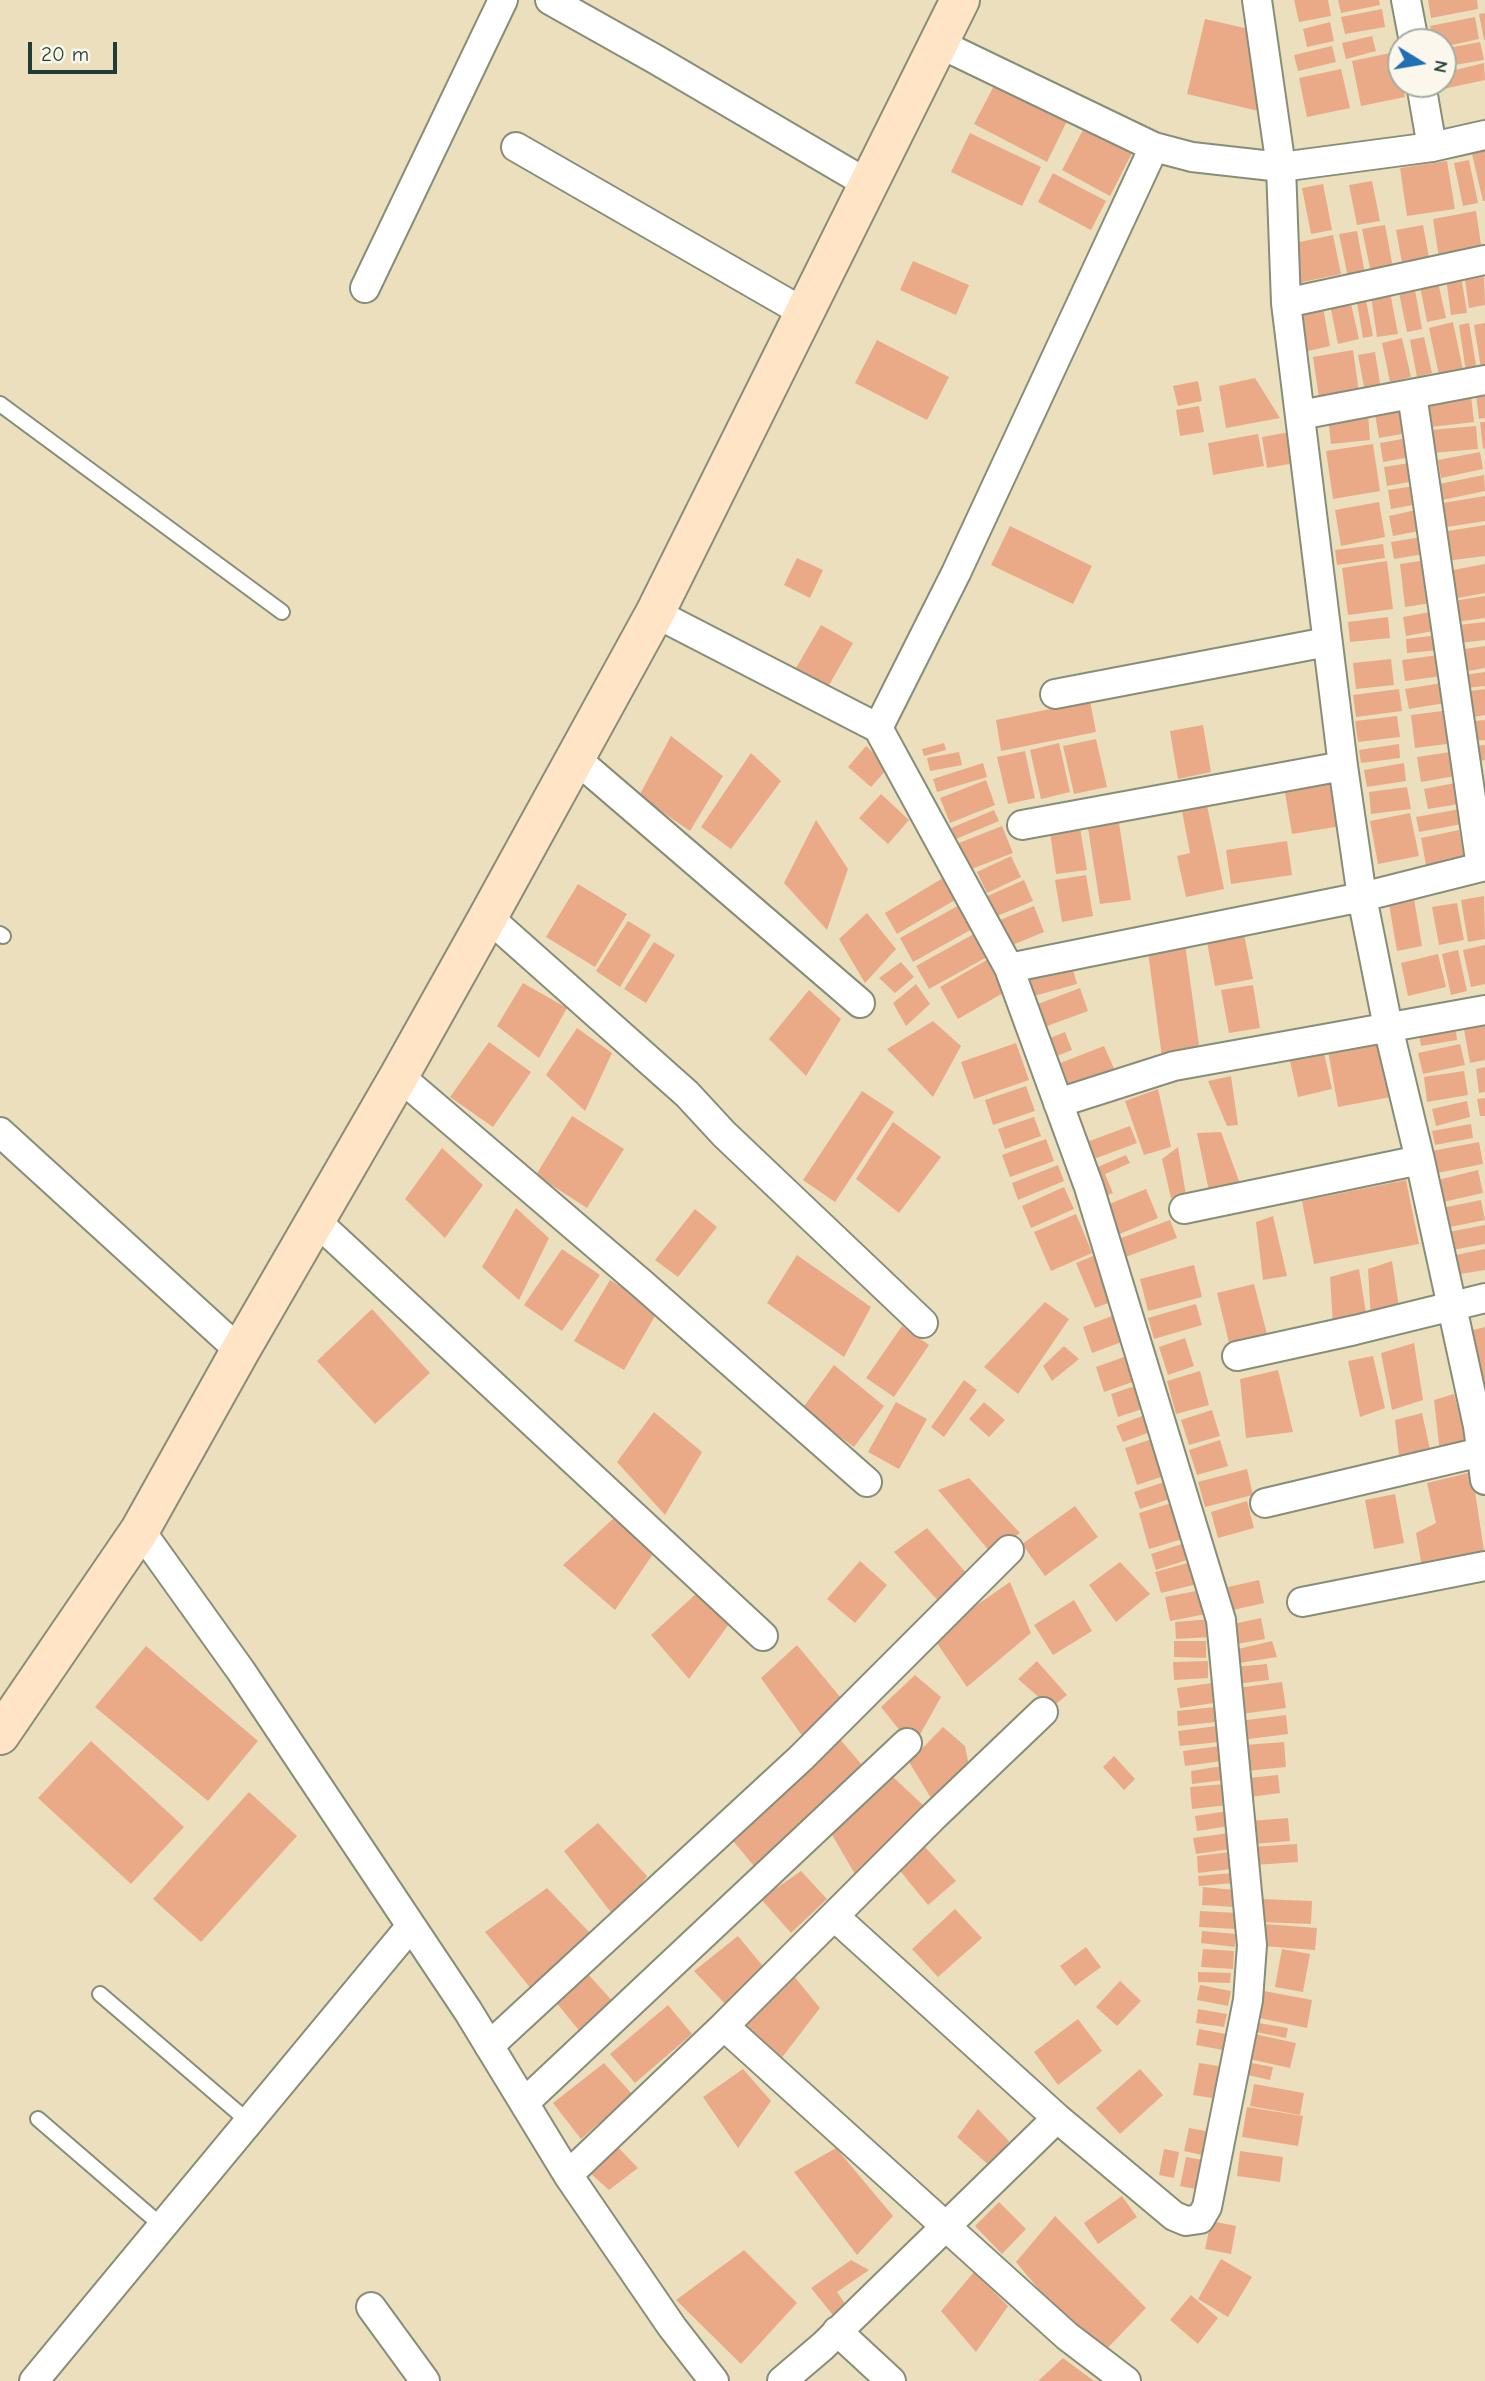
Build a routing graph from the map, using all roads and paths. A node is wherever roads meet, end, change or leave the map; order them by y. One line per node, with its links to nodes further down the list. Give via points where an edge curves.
1 (503, 0): 16 (street)
2 (550, 0): 14 (street)
3 (960, 0): 7 (street)
4 (1257, 0): 13 (street)
5 (1406, 0): 6 (street)
6 (1411, 28)
7 (938, 43): 11 (street); 14 (street)
8 (1423, 98): 12 (street)
9 (1485, 135): 12 (street)
10 (516, 147): 18 (street)
11 (1154, 147): 13 (street, via 1192,157); 27 (street, via 956,572)
12 (1432, 147): 13 (street)
13 (1281, 167): 17 (street)
14 (869, 184): 18 (street)
15 (1485, 260): 17 (street)
16 (365, 288)
17 (1286, 303): 22 (street)
18 (803, 312): 24 (street)
19 (1485, 380): 20 (street)
20 (1412, 394): 22 (street); 31 (street)
21 (0, 404): 23 (lane)
22 (1300, 415): 25 (street)
23 (282, 612)
24 (655, 613): 27 (street); 28 (street)
25 (1327, 642): 26 (street); 29 (street)
26 (1055, 694)
27 (878, 728): 34 (street)
28 (575, 758): 33 (street); 35 (street)
29 (1343, 766): 30 (street); 32 (street)
30 (1023, 825)
31 (1483, 867): 32 (street)
32 (1363, 897): 34 (street); 37 (street)
33 (488, 917): 38 (street); 46 (street, via 688,1094 724,1134)
34 (1009, 968): 39 (street)
35 (860, 1003)
36 (1485, 1010): 37 (street)
37 (1388, 1027): 39 (street, via 1174,1066); 41 (street)
38 (399, 1076): 43 (street); 51 (street)
39 (1058, 1103): 67 (street, via 1089,1187 1221,1620 1252,1945 1248,2000 1208,2207 1200,2219 1186,2221 1174,2216)
40 (0, 1132): 47 (street)
41 (1420, 1160): 42 (street); 45 (street)
42 (1184, 1209)
43 (315, 1220): 47 (street); 57 (street)
44 (1485, 1298): 45 (street)
45 (1452, 1307): 48 (street); 49 (street)
46 (923, 1323)
47 (240, 1351): 53 (street)
48 (1237, 1356)
49 (1484, 1452): 50 (street); 52 (street)
50 (1485, 1480)
51 (867, 1482)
52 (1265, 1503)
53 (140, 1530): 59 (street); 62 (street, via 241,1671)
54 (1009, 1550): 65 (street, via 800,1758)
55 (1485, 1566): 56 (street)
56 (1302, 1602)
57 (763, 1636)
58 (1043, 1712): 61 (street)
59 (0, 1735)
60 (907, 1744): 66 (street)
61 (835, 1917): 64 (street); 67 (street)
62 (411, 1926): 65 (street); 69 (street)
63 (100, 1994): 69 (lane)
64 (724, 2026): 70 (street); 72 (street)
65 (489, 2046): 66 (street)
66 (524, 2103): 70 (street)
67 (1057, 2118): 72 (street)
68 (38, 2119): 71 (lane)
69 (249, 2122): 71 (street)
70 (568, 2175): 77 (street)
71 (162, 2226): 75 (street)
72 (945, 2227): 74 (street); 80 (street, via 1067,2336)
73 (370, 2307): 76 (street)
74 (837, 2332): 78 (street); 79 (street)
75 (34, 2381)
76 (425, 2381)
77 (714, 2381)
78 (782, 2381)
79 (891, 2381)
80 (1126, 2381)

